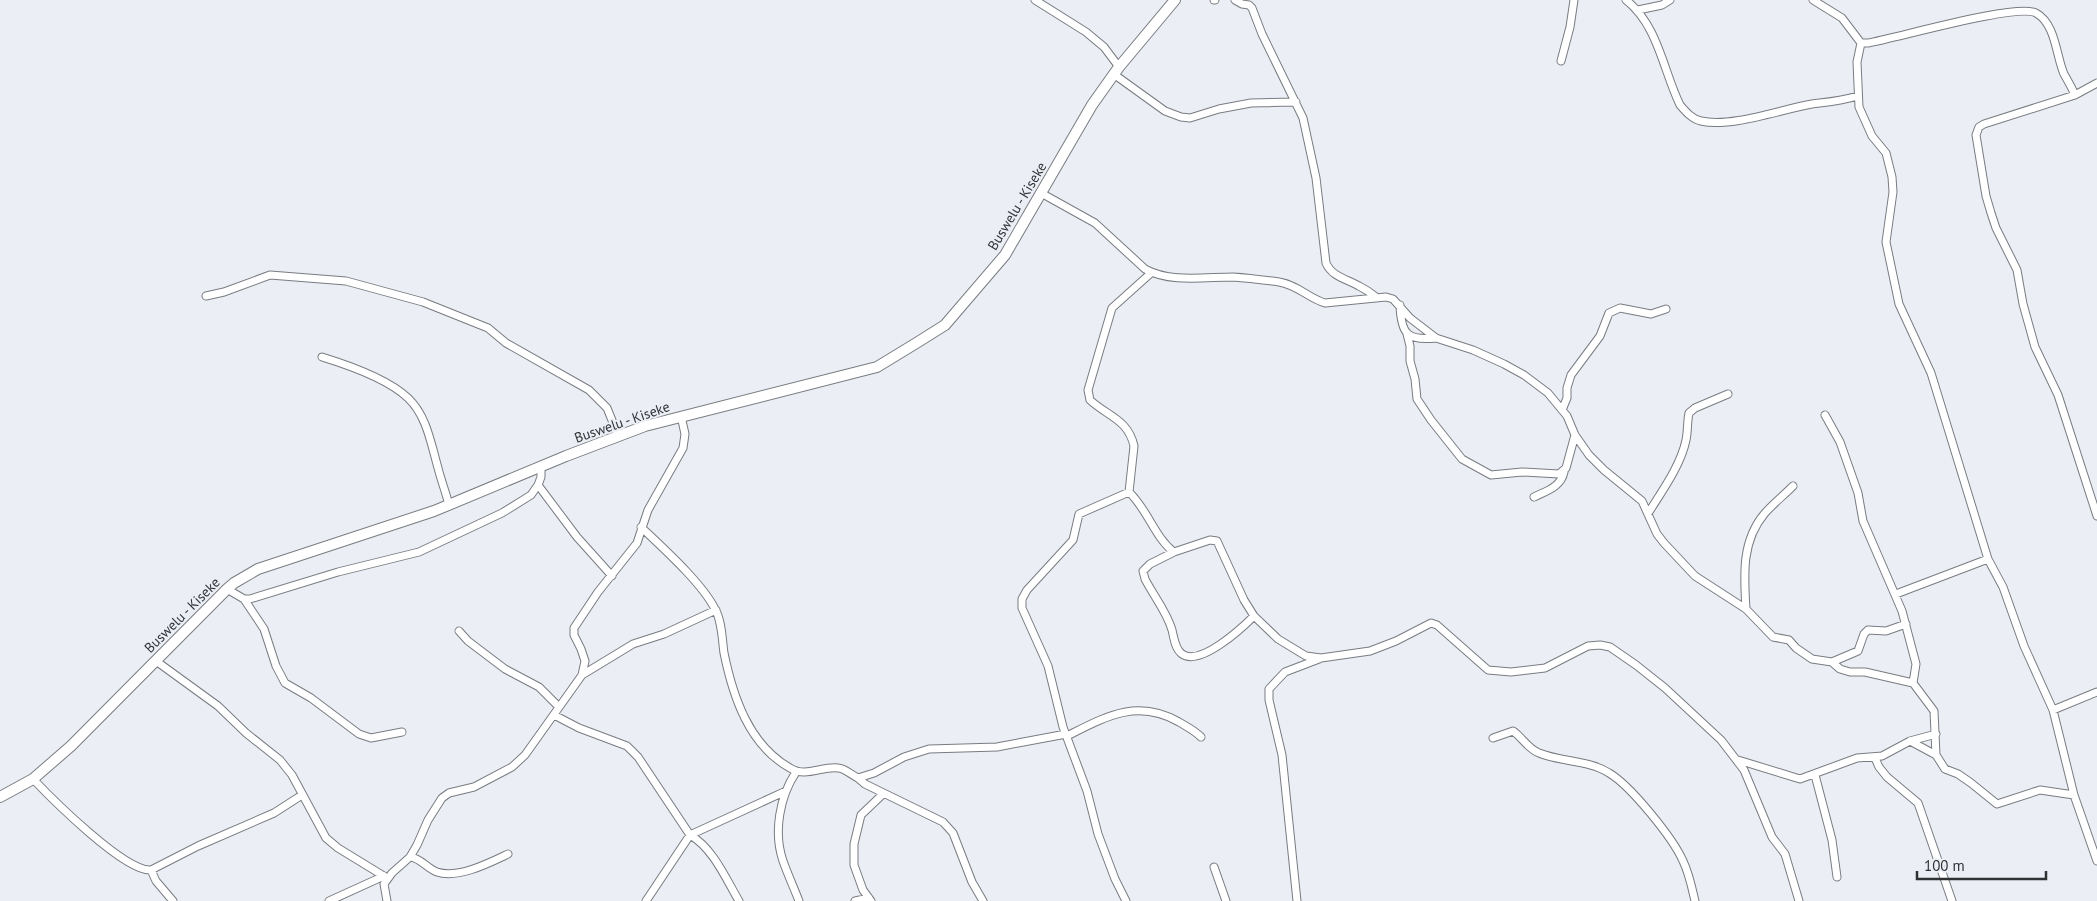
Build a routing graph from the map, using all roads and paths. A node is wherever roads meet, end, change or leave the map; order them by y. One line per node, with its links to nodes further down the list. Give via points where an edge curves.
1 (1035, 0): 11 (street, via 1104,47)
2 (1175, 0): 11 (main road, Buswelu - Kiseke)
3 (1235, 0): 15 (street, via 1252,8)
4 (1574, 0): 10 (street)
5 (1626, 0): 8 (street)
6 (1670, 0): 8 (street)
7 (1813, 0): 9 (street, via 1842,18)
8 (1638, 10): 14 (street, via 1652,33 1680,105 1701,121 1757,117)
9 (1861, 43): 13 (street, via 1999,13 2037,13 2052,35 2064,74); 14 (street, via 1857,62)
10 (1561, 60)
11 (1117, 71): 15 (street, via 1165,111 1181,118 1252,103); 16 (main road, Buswelu - Kiseke, via 1092,105)
12 (2097, 84): 13 (street)
13 (2075, 95): 39 (street, via 1984,124 1979,127 1977,139 1991,213 2017,270 2035,347 2058,395)
14 (1858, 96): 42 (street, via 1861,114 1886,154 1892,177 1886,242 1900,304 1931,373)
15 (1296, 102): 19 (street, via 1303,118 1316,178 1326,264 1334,274)
16 (1040, 194): 17 (street, via 1096,223); 27 (main road, Buswelu - Kiseke, via 1005,256 945,325 918,342 877,366)
17 (1151, 273): 19 (street, via 1281,283 1300,289 1324,303); 35 (street, via 1112,308 1088,390 1090,400 1118,418 1133,440)
18 (206, 296): 29 (street, via 270,275 346,281 423,302 488,328 506,343 589,390 608,408)
19 (1376, 297): 20 (street, via 1394,299)
20 (1400, 305): 22 (street, via 1402,328); 23 (street, via 1410,318)
21 (1666, 309): 26 (street, via 1651,314 1620,308 1609,313 1600,336 1571,375)
22 (1407, 334): 23 (street, via 1415,338); 32 (street, via 1417,399 1462,458 1491,475)
23 (1436, 338): 26 (street, via 1473,350 1524,375 1548,393)
24 (322, 356): 37 (street, via 392,385 409,399 423,420)
25 (1728, 394): 38 (street, via 1689,413 1683,451)
26 (1562, 410): 30 (street)
27 (681, 416): 29 (main road, Buswelu - Kiseke); 40 (street, via 685,434 683,448 648,510)
28 (1825, 416): 46 (street, via 1840,442 1858,493 1863,521)
29 (618, 435): 31 (main road, Buswelu - Kiseke)
30 (1576, 435): 32 (street); 38 (street, via 1589,455 1638,497)
31 (541, 467): 33 (street); 37 (main road, Buswelu - Kiseke)
32 (1564, 472): 36 (street, via 1554,487)
33 (538, 485): 43 (street, via 577,538); 47 (street, via 531,494 502,513 419,552)
34 (1793, 486): 45 (street, via 1764,514 1754,532 1745,557)
35 (1129, 492): 41 (street, via 1139,501 1161,539); 65 (street, via 1079,514 1073,540 1022,599 1022,608 1048,666)
36 (1534, 497)
37 (449, 505): 44 (main road, Buswelu - Kiseke, via 258,569)
38 (1648, 512): 48 (street, via 1661,538 1695,576)
39 (2097, 516)
40 (642, 527): 43 (street, via 637,543); 50 (street, via 706,595)
41 (1174, 552): 51 (street, via 1210,540 1217,541); 51 (street, via 1144,567 1143,571 1183,655 1196,656 1207,652 1231,637)
42 (1988, 559): 46 (street); 61 (street)
43 (612, 576): 57 (street, via 574,628 584,661)
44 (227, 589): 47 (street); 55 (main road, Buswelu - Kiseke)
45 (1744, 592): 48 (street); 49 (street)
46 (1896, 594): 52 (street)
47 (244, 599): 63 (street, via 264,630 285,684 311,698 359,734 371,738)
48 (1734, 600): 49 (street)
49 (1746, 609): 56 (street, via 1773,637 1789,640 1801,653 1816,661)
50 (716, 610): 57 (street, via 633,644); 73 (street, via 731,681 744,720 764,749)
51 (1254, 616): 54 (street, via 1292,649 1306,656)
52 (1906, 624): 56 (street, via 1886,631 1868,630 1858,651); 58 (street, via 1916,664)
53 (459, 631): 60 (street, via 505,669 538,687)
54 (1321, 658): 71 (street, via 1370,651 1432,623 1488,670 1495,671 1545,668 1588,646 1610,647 1665,688); 102 (street, via 1285,672 1269,689 1282,755)
55 (156, 661): 76 (main road, Buswelu - Kiseke, via 72,746); 79 (street, via 218,706 280,760)
56 (1832, 662): 58 (street, via 1850,672 1865,672)
57 (582, 675): 60 (street)
58 (1913, 683): 64 (street, via 1934,711)
59 (2097, 692): 61 (street)
60 (559, 707): 62 (street)
61 (2053, 710): 81 (street)
62 (554, 715): 83 (street, via 628,746); 85 (street, via 530,751 512,766 474,787 442,798)
63 (402, 732)
64 (1936, 734): 68 (street); 69 (street)
65 (1066, 735): 66 (street, via 1119,713 1148,711 1168,716); 75 (street, via 997,747 929,749); 100 (street, via 1087,790 1104,853)
66 (1201, 737)
67 (1493, 738): 103 (street, via 1513,731 1537,752 1597,767 1621,781 1676,847)
68 (1910, 741): 69 (street); 70 (street)
69 (1936, 755): 81 (street, via 1945,769 1964,778 1997,804 2040,790)
70 (1875, 758): 74 (street, via 1857,758); 105 (street, via 1887,777 1918,803)
71 (1738, 760): 72 (street); 77 (street)
72 (1761, 767): 74 (street, via 1800,779); 77 (street)
73 (796, 772): 75 (street, via 840,768); 78 (street)
74 (1814, 775): 90 (street, via 1832,840)
75 (858, 778): 80 (street)
76 (33, 779): 82 (main road, Buswelu - Kiseke); 88 (street, via 64,811 118,855 145,871)
77 (1750, 780): 104 (street, via 1772,837 1785,854)
78 (786, 791): 83 (street); 97 (street, via 782,800 780,848)
79 (302, 794): 88 (street, via 274,813); 89 (street, via 326,838)
80 (883, 794): 91 (street, via 861,815 854,844 854,864 863,890); 99 (street, via 948,827)
81 (2074, 795): 86 (street)
82 (0, 797)
83 (690, 835): 95 (street); 96 (street, via 713,858)
84 (508, 854): 85 (street, via 480,867 450,873 437,872)
85 (410, 857): 89 (street)
86 (2097, 861)
87 (1214, 866): 101 (street)
88 (151, 870): 92 (street)
89 (385, 877): 93 (street); 94 (street)
90 (1837, 877)
91 (870, 899): 98 (street)
92 (173, 901)
93 (329, 901)
94 (386, 901)
95 (646, 901)
96 (739, 901)
97 (799, 901)
98 (855, 901)
99 (983, 901)
100 (1126, 901)
101 (1226, 901)
102 (1297, 901)
103 (1696, 901)
104 (1799, 901)
105 (1952, 901)

